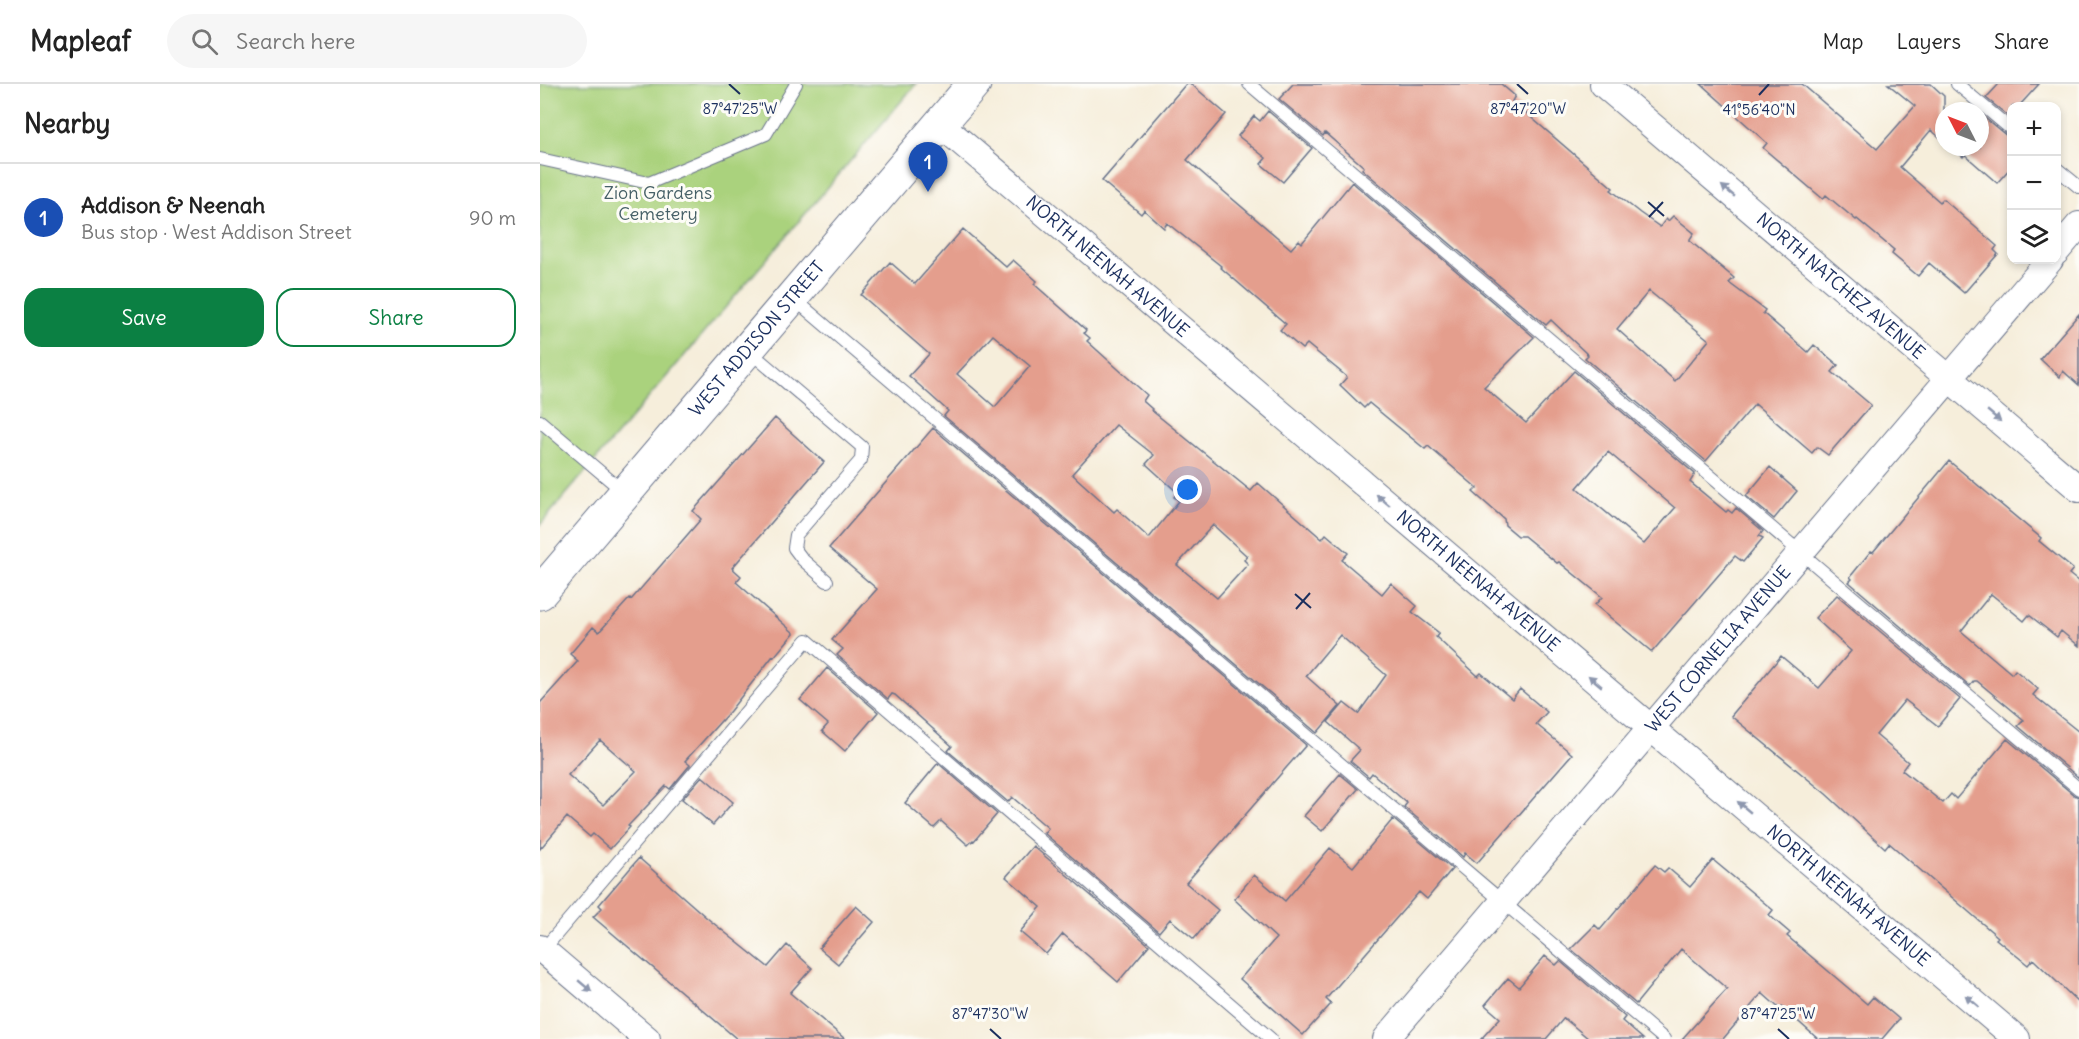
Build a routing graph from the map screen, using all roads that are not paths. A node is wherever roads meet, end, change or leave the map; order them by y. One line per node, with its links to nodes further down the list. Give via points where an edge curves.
1 (796, 84): 8 (lane, via 766,134 649,183)
2 (974, 84): 6 (street, WEST ADDISON STREET)
3 (1249, 84): 20 (lane)
4 (1603, 84): 16 (street, NORTH NATCHEZ AVENUE, one-way to 4)
5 (1957, 84): 7 (lane)
6 (940, 124): 14 (street, WEST ADDISON STREET); 23 (street, NORTH NEENAH AVENUE, one-way to 6)
7 (2007, 126)
8 (540, 159)
9 (2061, 172): 10 (lane)
10 (2079, 187)
11 (2079, 225): 12 (street)
12 (2061, 246)
13 (2047, 264): 16 (street, WEST CORNELIA AVENUE)
14 (792, 297): 15 (street, WEST ADDISON STREET); 25 (lane)
15 (747, 350): 19 (street, WEST ADDISON STREET); 21 (lane, via 862,447 861,460 796,535 794,548)
16 (1949, 378): 18 (street, NORTH NATCHEZ AVENUE, one-way to 18); 20 (street, WEST CORNELIA AVENUE)
17 (540, 421): 19 (lane)
18 (2079, 489)
19 (625, 493): 22 (street, WEST ADDISON STREET)
20 (1800, 553): 23 (street, WEST CORNELIA AVENUE); 24 (lane)
21 (826, 581)
22 (540, 593)
23 (1651, 728): 25 (street, WEST CORNELIA AVENUE); 31 (street, NORTH NEENAH AVENUE, one-way to 23)
24 (2079, 789)
25 (1503, 902): 29 (street, WEST CORNELIA AVENUE); 30 (lane)
26 (542, 949): 27 (street, one-way to 27); 28 (lane, via 807,640)
27 (647, 1039)
28 (1271, 1039)
29 (1386, 1039)
30 (1664, 1039)
31 (2017, 1039)

